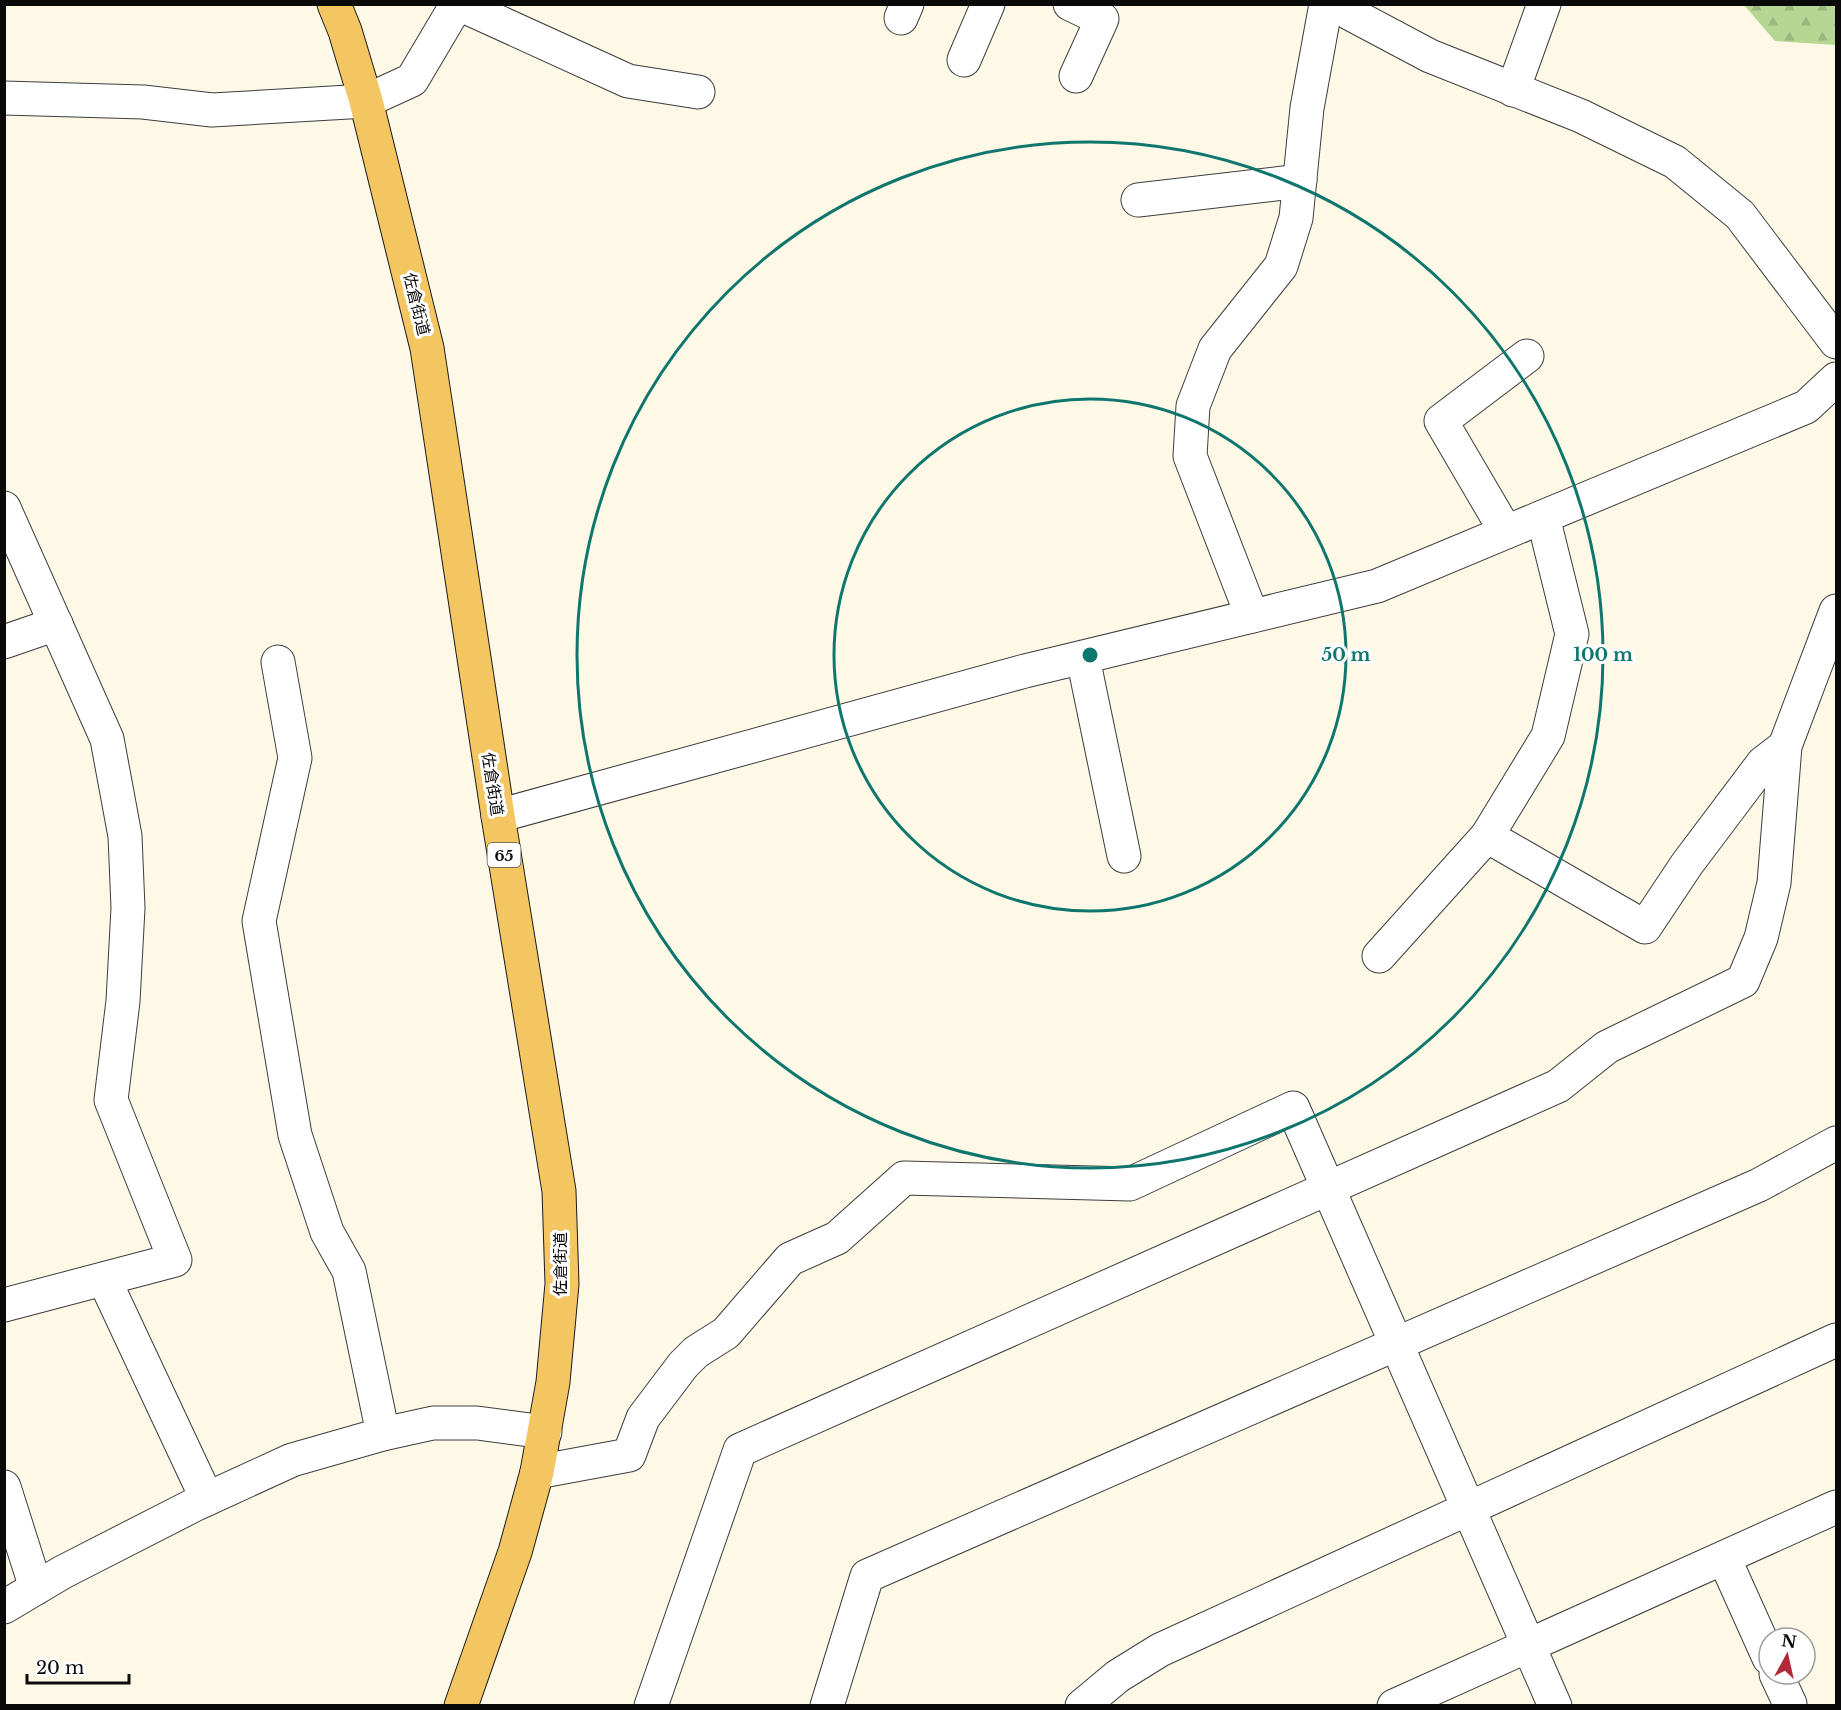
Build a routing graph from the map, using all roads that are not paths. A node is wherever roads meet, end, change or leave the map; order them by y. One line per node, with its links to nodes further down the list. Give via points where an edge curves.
1 (333, 4): 13 (main road, 佐倉街道 / 65)
2 (458, 4): 11 (street, via 628,81); 13 (street, via 412,80)
3 (988, 4): 8 (street)
4 (1070, 4): 9 (street, via 1102,19)
5 (1326, 4): 14 (street, via 1307,108)
6 (1343, 4): 10 (street, via 1349,13 1430,56)
7 (1544, 4): 10 (street)
8 (964, 60)
9 (1076, 76)
10 (1514, 90): 16 (street, via 1581,116 1675,162 1740,215)
11 (698, 92)
12 (4, 98): 13 (street, via 143,102 212,110)
13 (366, 101): 29 (main road, 佐倉街道 / 65, via 428,348)
14 (1300, 181): 15 (street); 23 (street, via 1296,218 1281,266 1215,349 1193,406 1190,456)
15 (1138, 200)
16 (1836, 342)
17 (1527, 356): 21 (street, via 1441,421)
18 (1832, 392): 20 (street, via 1806,407)
19 (4, 508): 24 (street)
20 (1543, 517): 21 (street); 30 (street, via 1572,634 1548,736)
21 (1506, 532): 23 (street, via 1377,586)
22 (1836, 611): 28 (street)
23 (1252, 616): 26 (street)
24 (56, 624): 25 (street); 35 (street, via 107,740 124,836 128,908 124,989 111,1100 175,1260)
25 (4, 642)
26 (1083, 658): 29 (street); 31 (street)
27 (278, 662): 40 (street, via 295,758 259,921 295,1135 327,1232 349,1271)
28 (1785, 746): 30 (street, via 1763,763 1645,927); 34 (street, via 1774,883 1761,938 1743,981 1607,1047 1558,1086)
29 (498, 816): 39 (main road, 佐倉街道 / 65, via 559,1191 562,1284 554,1382)
30 (1487, 836): 32 (street)
31 (1124, 856)
32 (1379, 956)
33 (1836, 1143): 38 (street, via 1759,1185)
34 (1329, 1188): 38 (street); 41 (street, via 1293,1108 1130,1184 904,1178 837,1238 790,1259 726,1333 683,1365 643,1418 629,1455); 53 (street, via 740,1450)
35 (104, 1279): 36 (street); 43 (street)
36 (4, 1305)
37 (1836, 1340): 45 (street)
38 (1397, 1344): 45 (street); 54 (street, via 867,1576)
39 (544, 1432): 40 (street, via 433,1423); 41 (main road, 佐倉街道 / 65)
40 (383, 1434): 43 (street, via 292,1460)
41 (537, 1472): 52 (main road, 佐倉街道 / 65, via 515,1552)
42 (4, 1487): 47 (street)
43 (207, 1499): 47 (street)
44 (1836, 1507): 46 (street)
45 (1469, 1509): 50 (street); 55 (street, via 1160,1650 1118,1676)
46 (1724, 1558): 49 (street); 50 (street)
47 (36, 1588): 48 (street)
48 (4, 1607)
49 (1757, 1631)
50 (1528, 1645): 56 (street); 57 (street)
51 (1782, 1686): 58 (street)
52 (462, 1706)
53 (651, 1706)
54 (827, 1706)
55 (1082, 1706)
56 (1394, 1706)
57 (1555, 1706)
58 (1788, 1706)

